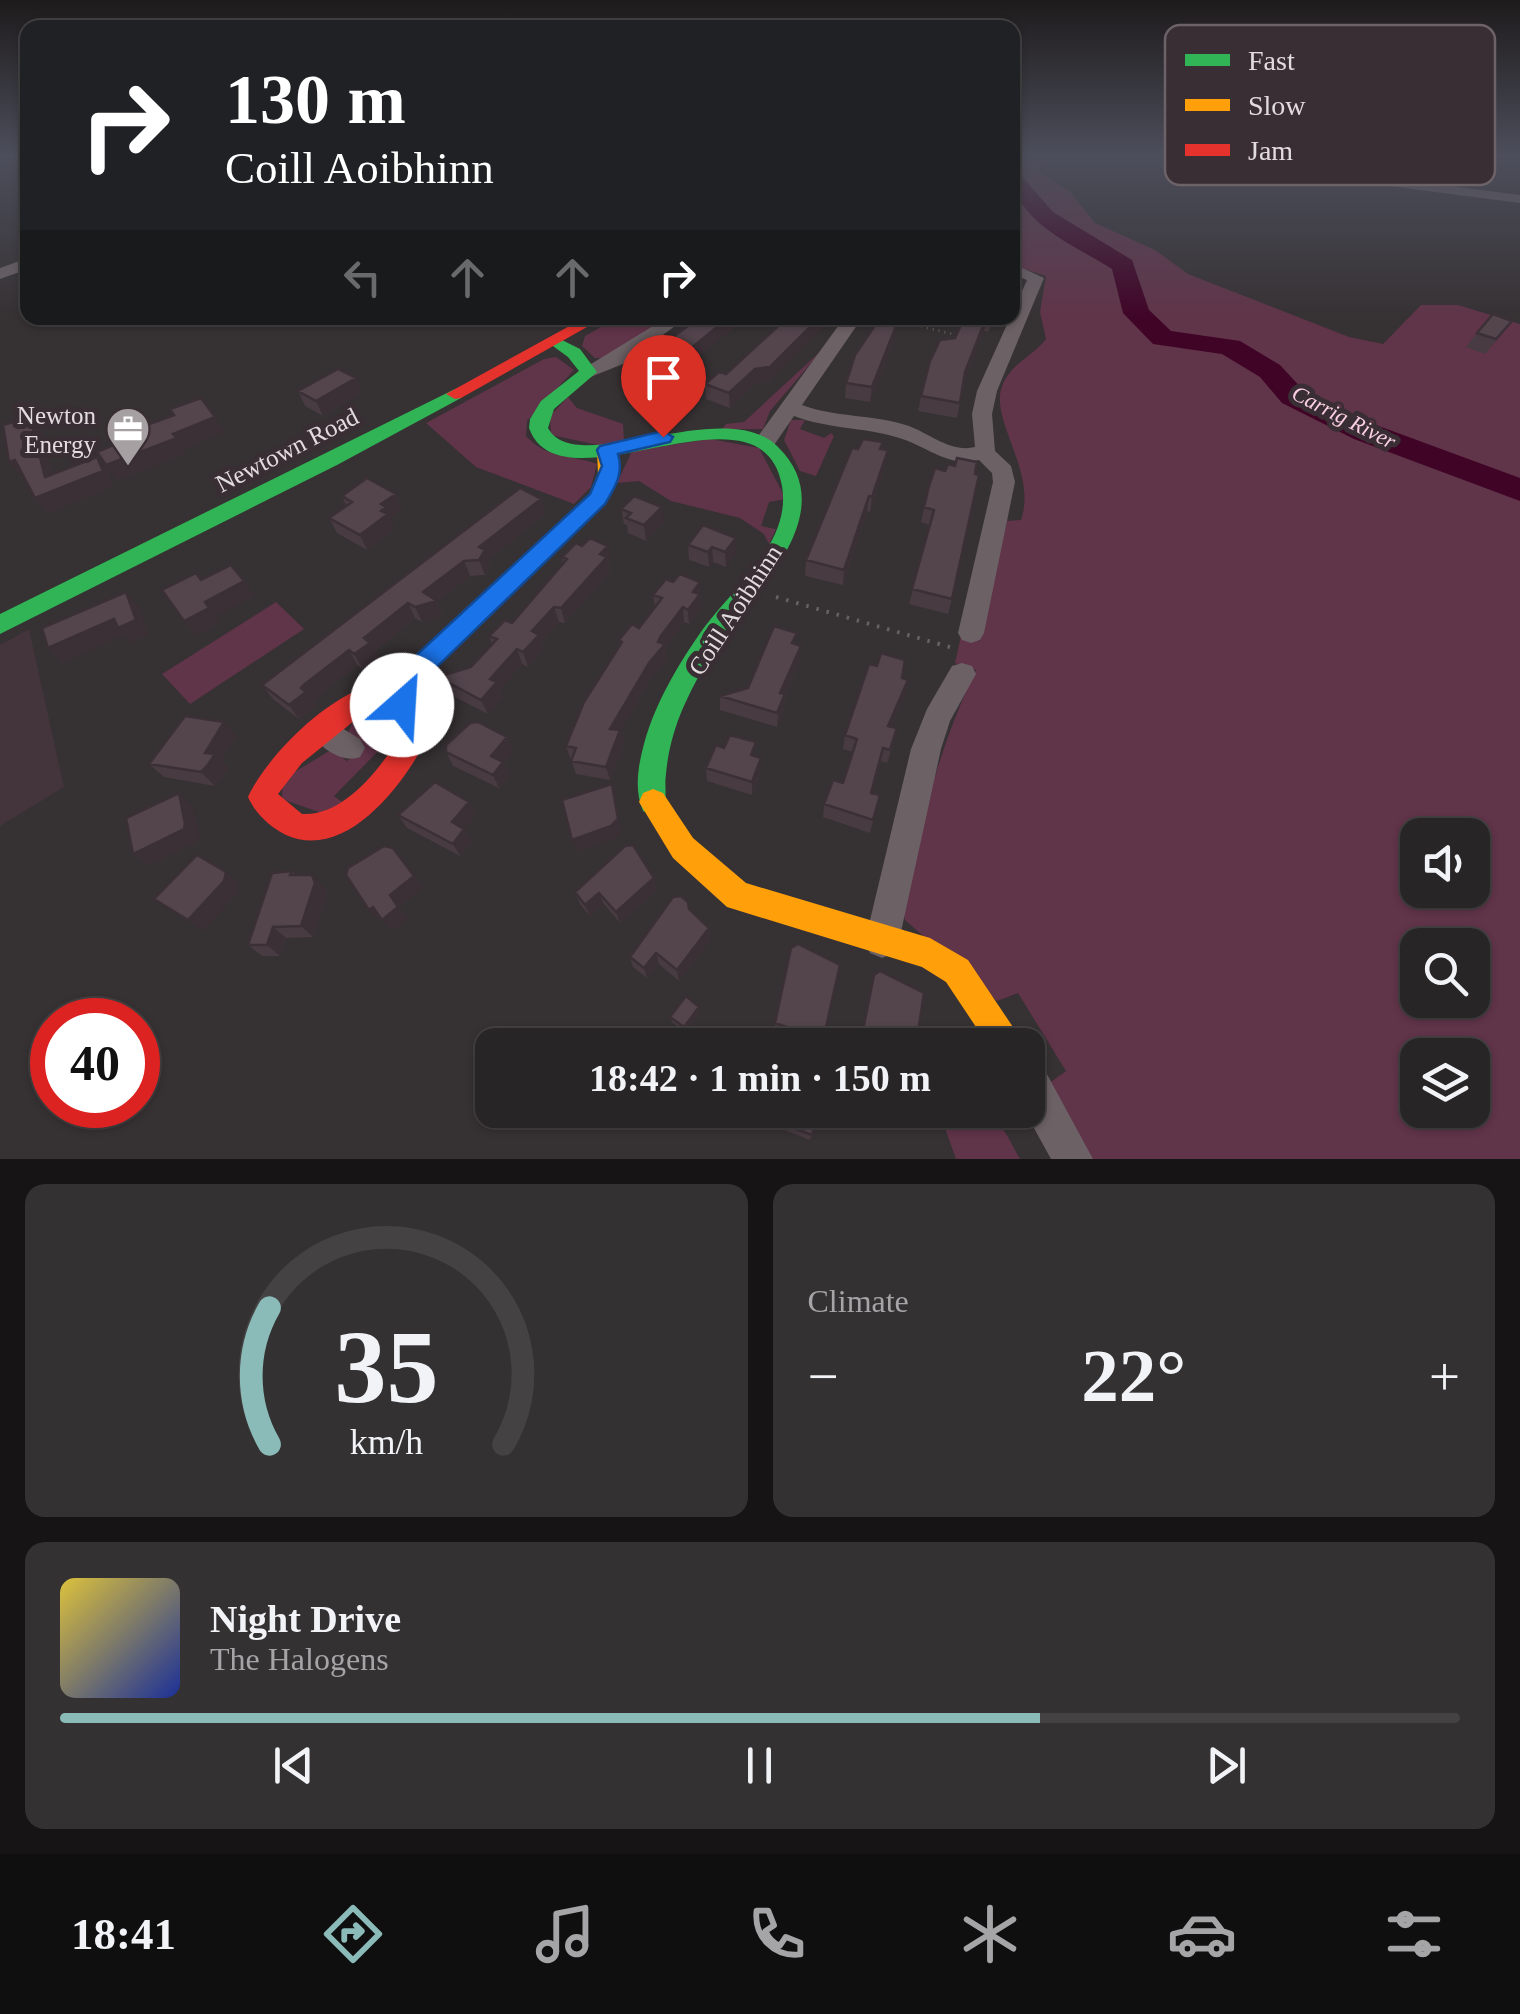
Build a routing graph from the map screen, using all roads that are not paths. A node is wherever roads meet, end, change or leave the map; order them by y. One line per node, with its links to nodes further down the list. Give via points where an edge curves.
1 (1020, 271): 2 (street, via 1036,278)
2 (1020, 314)
3 (583, 325): 7 (street, Newtown Road)
4 (667, 325): 8 (street)
5 (848, 325): 9 (street)
6 (1015, 325): 12 (street, via 987,388 980,419)
7 (554, 341): 8 (street); 13 (street, Newtown Road)
8 (588, 372): 11 (street, via 550,404 538,425 558,448)
9 (787, 406): 10 (street); 12 (street, via 824,420 902,431 964,457)
10 (764, 443): 11 (street, via 693,433); 19 (street, Coill Aoibhinn, via 781,458 794,489 791,515 782,540 693,668 654,757 650,789 664,826 716,883 738,896)
11 (607, 450): 17 (street, via 612,466 597,499 405,681 402,705 418,731 411,745 349,815 317,831 303,829 262,797 279,767)
12 (984, 452): 14 (street, via 1003,471 1004,482)
13 (0, 624)
14 (972, 633)
15 (962, 674): 19 (street, via 926,749)
16 (361, 700): 17 (street)
17 (324, 730): 18 (street)
18 (350, 748)
19 (882, 941): 20 (street, Coill Aoibhinn, via 930,954 957,971)
20 (996, 1028)
21 (1045, 1109): 22 (street)
22 (1073, 1159)

